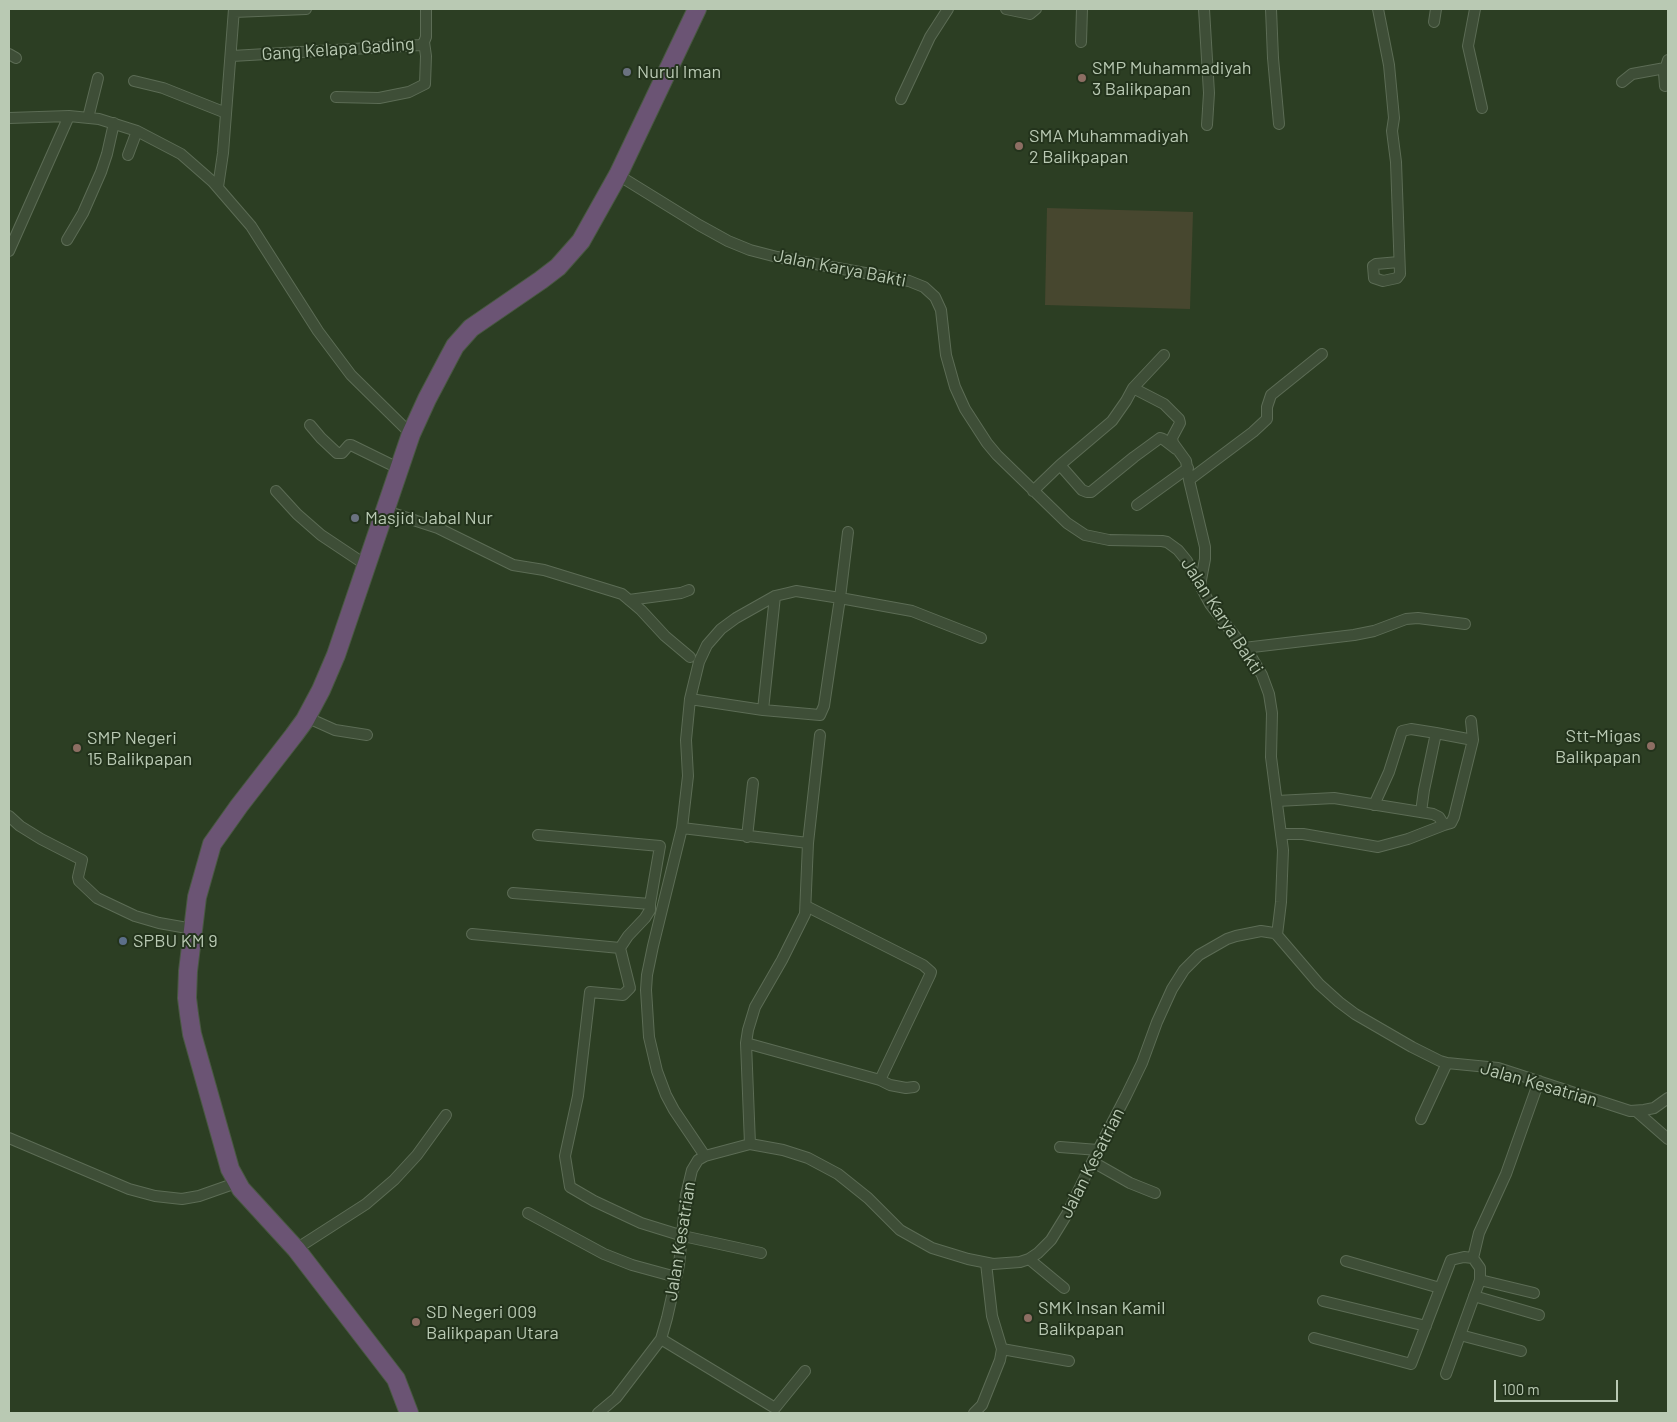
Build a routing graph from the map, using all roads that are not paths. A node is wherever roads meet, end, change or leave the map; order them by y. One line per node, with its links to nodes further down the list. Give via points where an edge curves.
1 (306, 9): 13 (street)
2 (426, 9): 15 (street, Gang Kelapa Gading)
3 (697, 9): 35 (highway)
4 (948, 9): 24 (street, via 930,37)
5 (1006, 9): 6 (street, via 1030,14)
6 (1036, 9)
7 (1082, 9): 16 (street)
8 (1204, 9): 32 (street, via 1209,93)
9 (1271, 9): 31 (street)
10 (1378, 9): 39 (street, via 1389,65 1394,118)
11 (1436, 9): 14 (street)
12 (1475, 9): 25 (street, via 1468,46)
13 (234, 10): 17 (street)
14 (1434, 22)
15 (424, 42): 17 (street, Gang Kelapa Gading, via 421,45); 23 (street, via 425,84 409,92 379,98)
16 (1081, 42)
17 (232, 56): 26 (street)
18 (1667, 64): 21 (street, via 1632,74); 22 (street)
19 (98, 78): 28 (street)
20 (134, 81): 26 (street, via 164,88)
21 (1622, 82)
22 (1664, 86)
23 (336, 97)
24 (901, 100)
25 (1482, 108)
26 (226, 113): 36 (street)
27 (69, 116): 28 (street); 29 (street); 38 (street)
28 (88, 118): 30 (street)
29 (10, 119)
30 (114, 123): 33 (street); 37 (street, via 101,172)
31 (1279, 124)
32 (1207, 125)
33 (137, 131): 34 (street); 36 (street, via 181,154)
34 (128, 155)
35 (618, 175): 44 (highway, via 594,221 571,254 541,280 480,320 462,337); 51 (street, Jalan Karya Bakti, via 699,225 750,250 909,281 924,288 935,297 941,310 948,367 965,409 987,444)
36 (218, 187): 44 (street, via 251,226 318,331 351,375)
37 (67, 240)
38 (9, 252)
39 (1399, 262)
40 (1322, 354): 49 (street, via 1271,394 1267,418)
41 (1164, 355): 42 (street)
42 (1133, 388): 45 (street, via 1164,404 1179,419 1172,438); 46 (street, via 1112,421)
43 (310, 425): 48 (street, via 338,453 351,445)
44 (411, 434): 48 (highway)
45 (1176, 449): 46 (street, via 1160,438 1090,492 1082,490); 47 (street, via 1185,458)
46 (1060, 465): 51 (street)
47 (1188, 468): 49 (street); 52 (street)
48 (400, 469): 53 (highway)
49 (1189, 480): 56 (street, via 1205,548)
50 (276, 491): 55 (street, via 321,535)
51 (1033, 491): 56 (street, Jalan Karya Bakti, via 1085,535 1109,540 1167,542 1182,555)
52 (1137, 505)
53 (386, 510): 55 (highway); 60 (street, via 438,528 508,563 544,570 613,591)
54 (848, 532): 59 (street)
55 (366, 565): 67 (highway, via 336,655)
56 (1200, 585): 63 (street, Jalan Karya Bakti)
57 (689, 590): 60 (street)
58 (775, 596): 59 (street, via 796,592); 65 (street, via 736,618 707,645); 66 (street)
59 (840, 598): 62 (street, via 912,611); 66 (street, via 822,713)
60 (629, 600): 64 (street)
61 (1465, 624): 63 (street, via 1406,619 1354,635)
62 (981, 638)
63 (1244, 648): 74 (street, Jalan Karya Bakti, via 1262,675 1269,694 1271,757)
64 (690, 657)
65 (690, 699): 66 (street); 79 (street, via 686,740 688,776)
66 (763, 710)
67 (306, 717): 70 (street, via 335,730); 87 (highway, via 212,844 197,897)
68 (1471, 721): 72 (street)
69 (1436, 733): 72 (street); 75 (street, via 1410,729 1402,732); 76 (street)
70 (367, 735)
71 (820, 735): 83 (street)
72 (1472, 740): 78 (street, via 1454,817 1451,823)
73 (753, 783): 82 (street)
74 (1277, 801): 75 (street, via 1334,798); 80 (street, Jalan Karya Bakti)
75 (1374, 805): 76 (street)
76 (1421, 812): 78 (street, via 1439,817)
77 (9, 816): 87 (street, via 41,839 82,860 79,881 97,898 135,916)
78 (1444, 825): 80 (street, via 1408,840 1378,847 1303,834)
79 (682, 828): 82 (street); 105 (street, via 647,975 648,1037 666,1095)
80 (1282, 834): 89 (street, Jalan Karya Bakti, via 1283,872)
81 (538, 835): 85 (street, via 660,846)
82 (747, 837): 83 (street)
83 (808, 843): 86 (street)
84 (513, 893): 85 (street)
85 (650, 904): 90 (street, via 645,918)
86 (806, 906): 91 (street, via 792,941 755,1007); 93 (street, via 923,965 930,972)
87 (193, 929): 107 (highway, via 187,998 192,1034)
88 (472, 934): 90 (street)
89 (1277, 935): 92 (street, Jalan Kesatrian, via 1339,1002 1412,1047); 104 (street, Jalan Kesatrian, via 1261,931 1227,939 1187,966 1172,989 1126,1096)
90 (620, 948): 110 (street, via 630,988 623,995 590,992 578,1096 565,1156 570,1187 635,1220)
91 (746, 1043): 93 (street); 102 (street)
92 (1447, 1063): 94 (street, Jalan Kesatrian, via 1498,1068); 99 (street)
93 (880, 1080): 95 (street, via 906,1088)
94 (1539, 1081): 97 (street, Jalan Kesatrian); 113 (street, via 1506,1174 1479,1233)
95 (914, 1086)
96 (1668, 1098): 97 (street, via 1654,1108)
97 (1636, 1111): 101 (street)
98 (446, 1115): 111 (street, via 394,1180 366,1204)
99 (1421, 1118)
100 (9, 1138): 107 (street, via 128,1189 155,1196 199,1196)
101 (1668, 1139)
102 (750, 1144): 105 (street); 116 (street, via 783,1150 823,1165 853,1186 912,1238 943,1252)
103 (1060, 1147): 104 (street)
104 (1098, 1150): 106 (street, Jalan Kesatrian)
105 (705, 1156): 110 (street, Jalan Kesatrian, via 692,1170 686,1195)
106 (1093, 1162): 108 (street); 114 (street, Jalan Kesatrian, via 1058,1230)
107 (236, 1183): 111 (highway)
108 (1155, 1194)
109 (528, 1213): 117 (street, via 604,1254)
110 (683, 1236): 112 (street); 117 (street, Jalan Kesatrian)
111 (296, 1250): 134 (highway, via 396,1379)
112 (761, 1253)
113 (1473, 1258): 118 (street, via 1480,1268); 120 (street, via 1451,1260)
114 (1029, 1259): 116 (street, via 1004,1264); 119 (street)
115 (1346, 1261): 120 (street)
116 (986, 1263): 129 (street, via 992,1316)
117 (676, 1277): 128 (street, Jalan Kesatrian)
118 (1480, 1280): 121 (street); 122 (street)
119 (1064, 1288)
120 (1440, 1288): 125 (street)
121 (1534, 1293)
122 (1474, 1296): 124 (street); 126 (street)
123 (1323, 1301): 125 (street)
124 (1539, 1316)
125 (1426, 1326): 127 (street, via 1411,1364)
126 (1460, 1335): 130 (street); 133 (street)
127 (1314, 1338)
128 (661, 1339): 132 (street, via 775,1408); 135 (street, Jalan Kesatrian, via 616,1398)
129 (1002, 1348): 131 (street); 136 (street, via 982,1405)
130 (1520, 1351)
131 (1069, 1360)
132 (806, 1371)
133 (1446, 1374)
134 (409, 1413)
135 (598, 1413)
136 (974, 1413)

